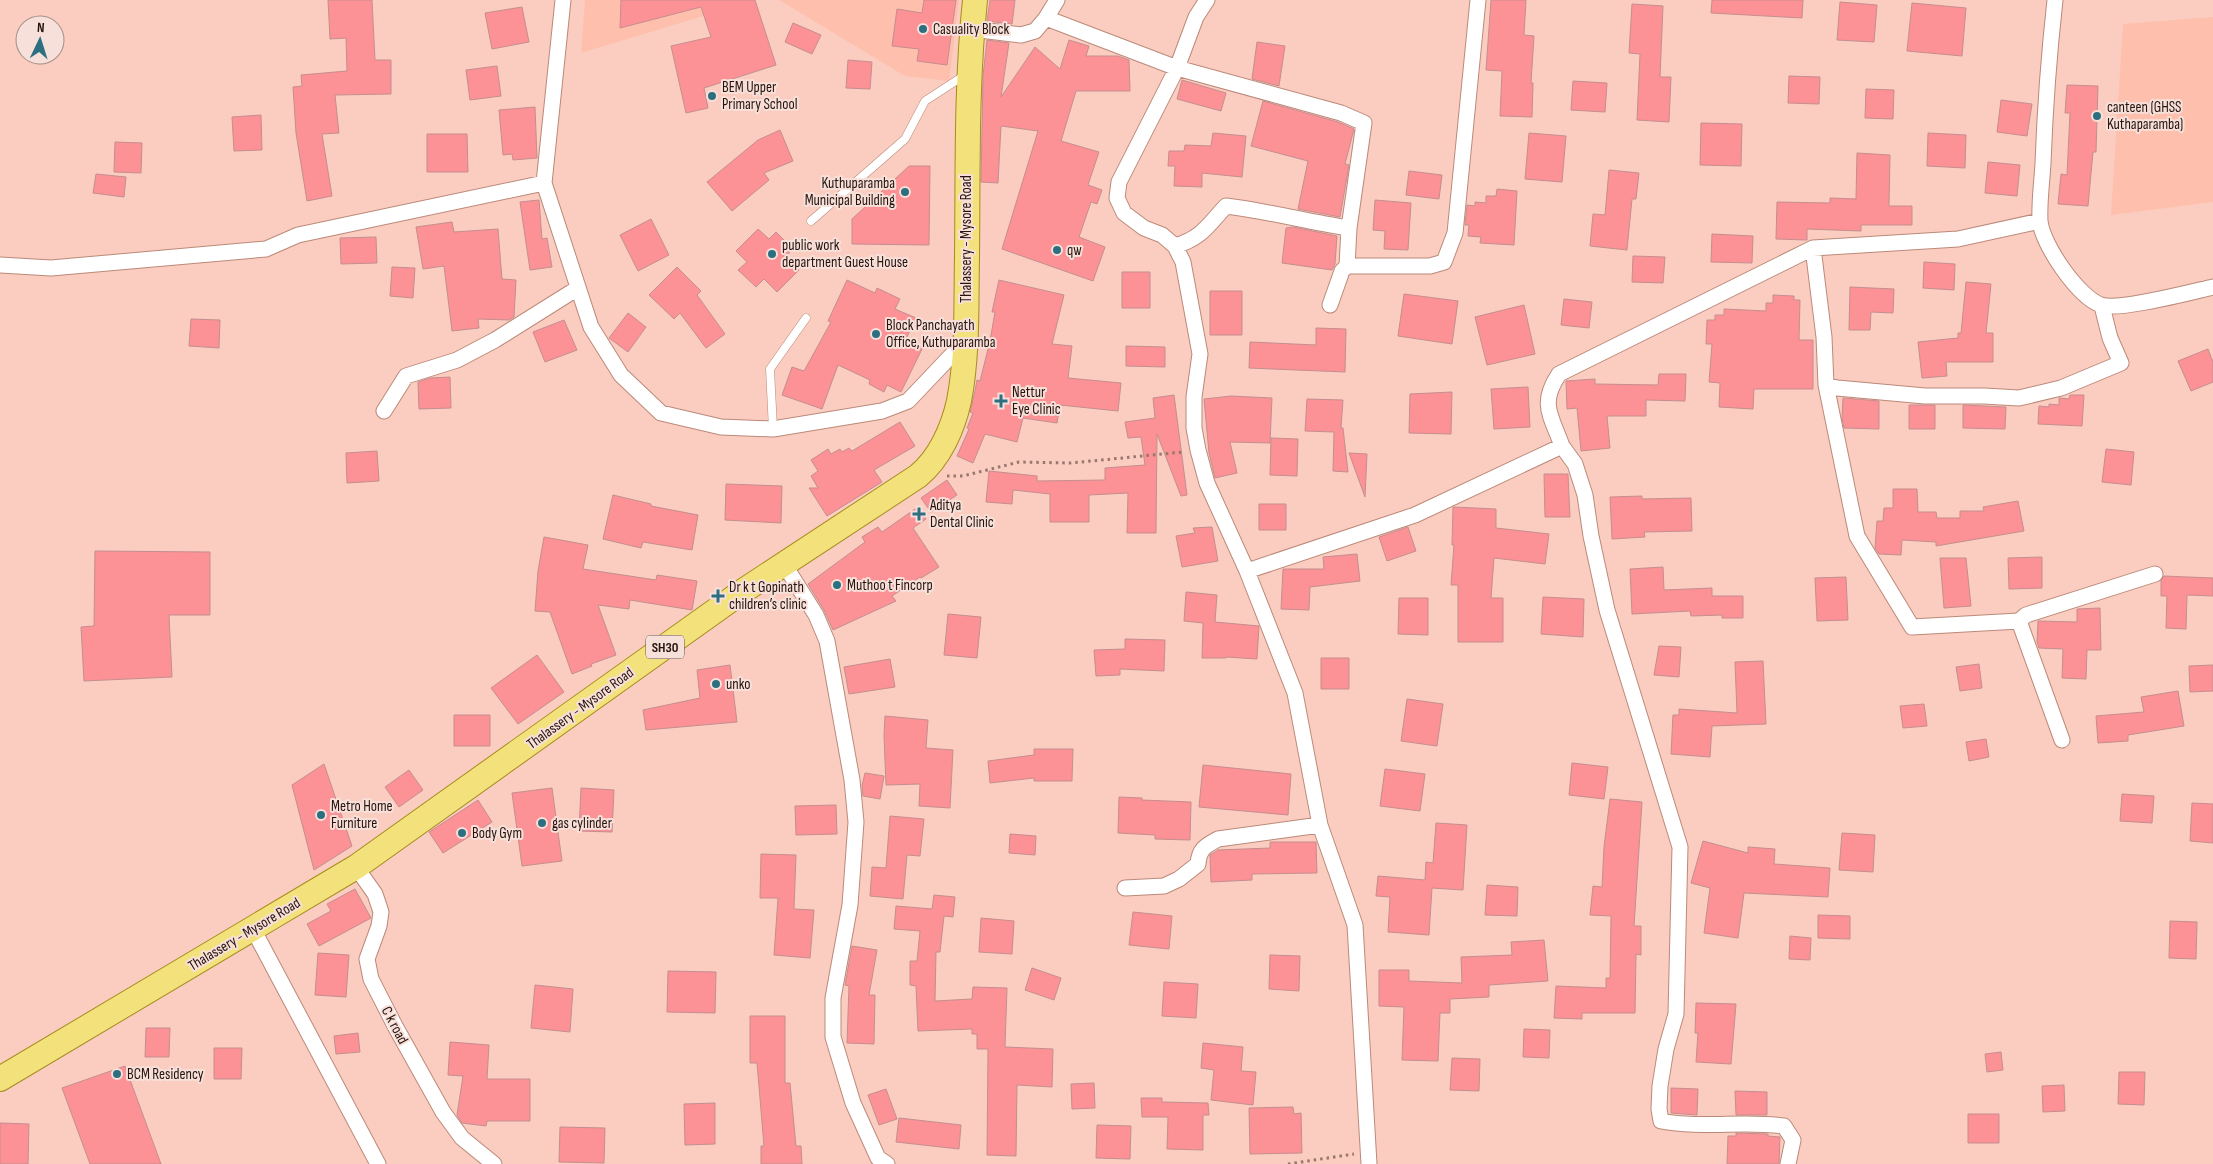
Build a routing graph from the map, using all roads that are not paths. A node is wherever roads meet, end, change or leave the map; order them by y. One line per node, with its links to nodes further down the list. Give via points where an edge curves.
1 (563, 0): 11 (street)
2 (975, 0): 8 (main road, Thalassery - Mysore Road / SH30)
3 (1057, 0): 7 (street)
4 (1207, 0): 9 (street, via 1196,18)
5 (1478, 0): 18 (street, via 1455,233 1444,262 1430,266)
6 (2055, 0): 13 (street)
7 (1046, 18): 8 (street, via 1035,31 1021,35); 9 (street)
8 (972, 29): 10 (main road, Thalassery - Mysore Road / SH30)
9 (1177, 68): 14 (street, via 1341,113 1364,123); 15 (street, via 1119,182 1117,198 1124,213)
10 (968, 73): 12 (lane, via 925,101 905,139); 24 (main road, Thalassery - Mysore Road / SH30)
11 (544, 183): 17 (street, via 298,235 266,249 51,268); 20 (street)
12 (811, 221)
13 (2040, 221): 16 (street, via 1958,239); 22 (street, via 2053,254 2081,290)
14 (1349, 228): 15 (street, via 1226,206 1207,230 1189,242); 18 (street)
15 (1175, 246): 30 (street, via 1183,262 1200,354 1194,398 1198,450 1207,482)
16 (1813, 248): 25 (street); 28 (street, via 1559,374 1549,388 1546,401)
17 (0, 265)
18 (1347, 266): 21 (street, via 1342,271)
19 (2213, 287): 22 (street, via 2148,301)
20 (578, 288): 26 (street, via 458,360 406,376); 27 (street, via 591,327 621,375 661,413 722,427)
21 (1330, 305)
22 (2102, 306): 25 (street, via 2110,338 2121,363 2061,388 2019,398 1925,396)
23 (806, 318): 27 (lane, via 770,369)
24 (966, 341): 27 (street, via 908,401 882,411); 29 (main road, Thalassery - Mysore Road / SH30, via 954,420 929,467)
25 (1826, 385): 32 (street, via 1858,536 1912,627)
26 (384, 411)
27 (773, 429)
28 (1562, 446): 30 (street, via 1415,515); 43 (street, via 1575,464 1585,495 1607,610 1680,847 1676,1014 1660,1086 1661,1122 1784,1126 1793,1140)
29 (784, 564): 35 (main road, Thalassery - Mysore Road / SH30); 42 (street, via 816,615 827,641 853,788 856,822 850,906 833,998 833,1037 852,1103 878,1158)
30 (1247, 571): 34 (street, via 1295,693)
31 (2155, 574): 32 (street, via 2026,615)
32 (2019, 621): 33 (street)
33 (2062, 740)
34 (1320, 825): 36 (street, via 1218,839 1204,846 1199,852 1198,864 1179,879 1164,886); 39 (street, via 1356,925)
35 (356, 867): 37 (main road, Thalassery - Mysore Road / SH30); 41 (street, C k road, via 375,894 381,912 367,959 371,980 443,1112 462,1138)
36 (1126, 888)
37 (253, 929): 38 (main road, Thalassery - Mysore Road / SH30); 40 (street)
38 (0, 1079)
39 (1369, 1158)
40 (378, 1164)
41 (494, 1164)
42 (887, 1164)
43 (1788, 1164)

